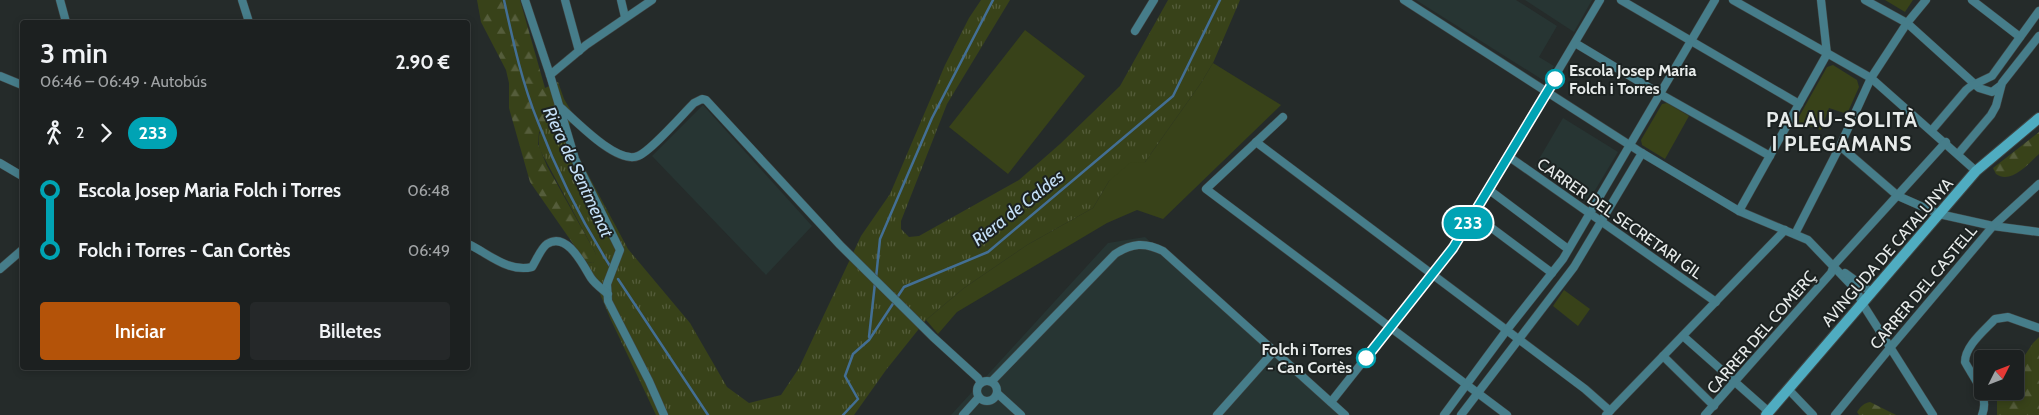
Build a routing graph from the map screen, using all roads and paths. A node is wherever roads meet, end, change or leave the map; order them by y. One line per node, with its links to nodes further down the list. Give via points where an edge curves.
1 (60, 0): 19 (street)
2 (242, 0): 20 (street)
3 (525, 0): 31 (street)
4 (565, 0): 29 (street)
5 (621, 0): 18 (street)
6 (652, 0): 18 (street)
7 (1154, 0): 22 (street)
8 (1406, 0): 37 (street)
9 (1600, 0): 26 (street)
10 (1621, 0): 25 (street)
11 (1715, 0): 25 (street)
12 (1733, 0): 30 (street)
13 (1821, 0): 30 (street)
14 (1867, 0): 21 (street)
15 (1926, 0): 21 (street)
16 (1972, 0): 24 (street)
17 (2039, 11): 24 (street)
18 (625, 18): 29 (street)
19 (65, 20)
20 (248, 20)
21 (1907, 23): 33 (street); 34 (street)
22 (1135, 31)
23 (2039, 36): 27 (street)
24 (2020, 37): 34 (street, via 1992,76)
25 (1691, 41): 38 (street); 39 (street)
26 (1575, 43): 37 (street); 38 (street)
27 (2032, 45): 28 (street); 36 (street)
28 (2039, 50)
29 (579, 51): 31 (street)
30 (1827, 54): 33 (street); 39 (street)
31 (550, 75): 40 (street)
32 (0, 76): 35 (street)
33 (1871, 78): 43 (street); 47 (street)
34 (1978, 83): 36 (street, via 1987,92); 43 (street, via 1966,90)
35 (20, 84)
36 (1998, 91): 49 (street, via 1991,115)
37 (1546, 93): 46 (street); 50 (street)
38 (1660, 94): 46 (street); 51 (street)
39 (1799, 104): 51 (street)
40 (559, 106): 75 (street, via 575,159 620,250 607,284); 88 (street, via 595,139 629,158 645,152 694,102 706,100 840,245)
41 (1282, 117): 44 (street)
42 (2039, 118): 53 (street, AVINGUDA DE CATALUNYA)
43 (1932, 130): 45 (street)
44 (1256, 142): 73 (street); 78 (street, via 1206,189)
45 (1946, 142): 49 (street); 57 (street, CARRER DEL COMERÇ)
46 (1629, 145): 48 (street); 59 (street)
47 (1840, 146): 57 (street); 66 (street)
48 (1642, 153): 58 (street); 62 (street)
49 (1958, 154): 53 (street)
50 (1508, 156): 56 (street); 59 (street, CARRER DEL SECRETARI GIL)
51 (1770, 156): 58 (street)
52 (0, 163): 54 (street)
53 (1976, 171): 61 (street, AVINGUDA DE CATALUNYA)
54 (20, 175)
55 (2039, 184): 63 (street, CARRER DEL CASTELL)
56 (1488, 189): 60 (street); 68 (street)
57 (1898, 196): 61 (street); 70 (street, CARRER DEL COMERÇ)
58 (1739, 211): 64 (street)
59 (1589, 212): 62 (street, CARRER DEL SECRETARI GIL); 68 (street)
60 (1473, 214): 72 (street); 73 (street)
61 (1939, 214): 63 (street); 74 (street, AVINGUDA DE CATALUNYA)
62 (1601, 220): 76 (street, CARRER DEL SECRETARI GIL); 82 (street, via 1574,267)
63 (1993, 226): 65 (street); 83 (street, CARRER DEL CASTELL)
64 (1785, 230): 66 (street); 76 (street)
65 (2039, 232)
66 (1795, 234): 70 (street, via 1808,240)
67 (470, 245): 75 (street, via 513,268 532,267 546,245 554,242 570,246 592,279)
68 (1568, 249): 72 (street)
69 (20, 252): 71 (street)
70 (1834, 265): 74 (street); 77 (street); 87 (street, CARRER DEL COMERÇ, via 1831,273)
71 (0, 269)
72 (1552, 273): 80 (street)
73 (1432, 275): 78 (street); 80 (street)
74 (1871, 292): 77 (street, AVINGUDA DE CATALUNYA)
75 (608, 294): 98 (street, via 608,301)
76 (1716, 302): 81 (street)
77 (1860, 305): 83 (street); 90 (street, AVINGUDA DE CATALUNYA)
78 (1390, 328): 89 (street); 94 (street)
79 (2039, 328): 110 (street, via 2008,317 1995,319 1969,348 1965,362 1984,396 1986,407)
80 (1506, 331): 82 (street); 89 (street)
81 (1683, 336): 85 (street); 87 (street)
82 (1518, 339): 91 (street); 96 (street, via 1585,389)
83 (1890, 348): 108 (street, CARRER DEL CASTELL); 109 (street)
84 (1274, 351): 86 (street, via 1163,251 1141,244 1127,246 1115,254); 94 (street); 101 (street)
85 (1663, 356): 95 (street); 96 (street)
86 (992, 381): 88 (street); 92 (street, via 998,388)
87 (1737, 382): 95 (street, CARRER DEL COMERÇ); 97 (street)
88 (981, 383): 93 (street, via 977,389)
89 (1466, 385): 91 (street); 103 (street)
90 (1789, 390): 97 (street, AVINGUDA DE CATALUNYA); 107 (street)
91 (1477, 393): 104 (street); 105 (street)
92 (998, 394): 93 (street, via 990,401); 100 (street)
93 (979, 397): 99 (street)
94 (1331, 402): 102 (street)
95 (1714, 406): 106 (street, CARRER DEL COMERÇ)
96 (1608, 413)
97 (1768, 413)
98 (664, 415)
99 (963, 415)
100 (1021, 415)
101 (1217, 415)
102 (1345, 415)
103 (1444, 415)
104 (1461, 415)
105 (1507, 415)
106 (1705, 415)
107 (1813, 415)
108 (1835, 415)
109 (1933, 415)
110 (1982, 415)

